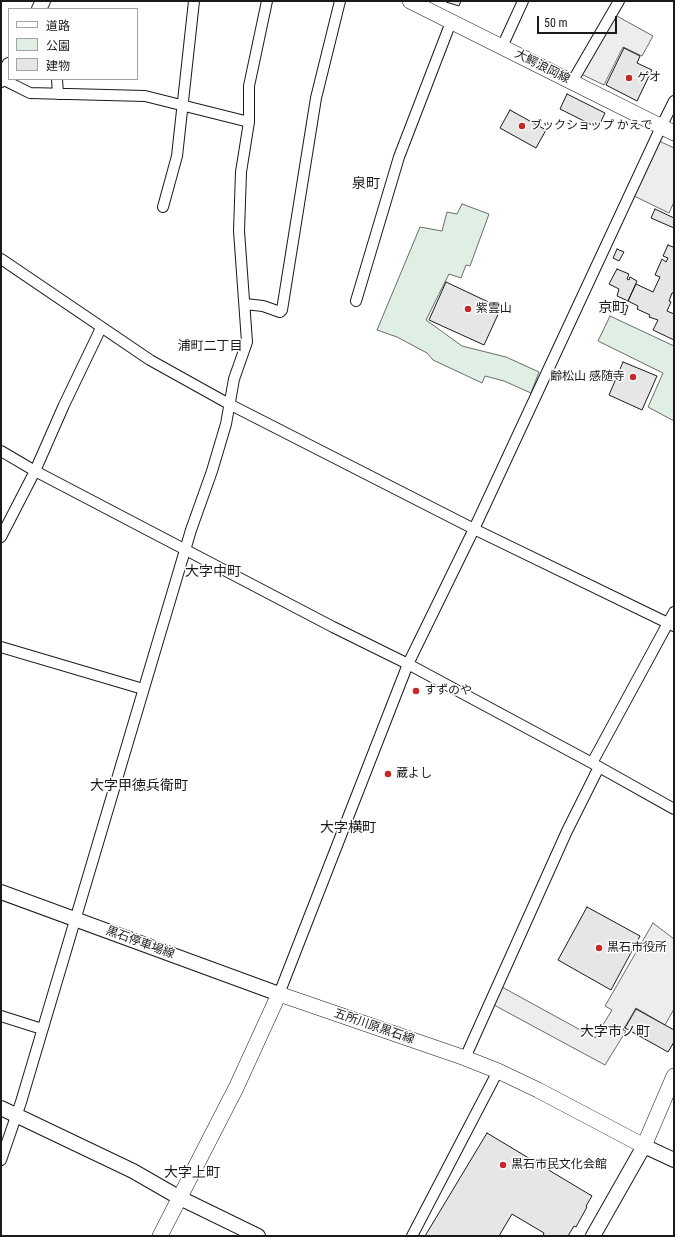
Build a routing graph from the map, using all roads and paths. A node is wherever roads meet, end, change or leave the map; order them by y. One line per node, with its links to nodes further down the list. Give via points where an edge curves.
1 (194, 1): 15 (street)
2 (267, 1): 16 (street, via 249,86)
3 (340, 1): 21 (street, via 316,98 282,310 280,312 263,306)
4 (410, 1): 7 (main road, 大鰐浪岡線)
5 (522, 1): 8 (street)
6 (619, 1): 12 (street)
7 (451, 22): 8 (main road, 大鰐浪岡線); 20 (street, via 399,157)
8 (502, 47): 12 (main road, 大鰐浪岡線)
9 (8, 67): 10 (street)
10 (1, 79): 13 (street, via 30,93)
11 (57, 80): 13 (street)
12 (572, 82): 17 (main road, 大鰐浪岡線)
13 (58, 94): 15 (street, via 145,96)
14 (674, 101): 17 (street)
15 (182, 104): 16 (street); 18 (street, via 177,156)
16 (249, 122): 21 (street, via 241,172 239,219)
17 (667, 130): 26 (street)
18 (163, 207)
19 (1, 259): 22 (street)
20 (356, 301)
21 (245, 304): 23 (street, via 247,342 234,379)
22 (101, 328): 23 (street, via 150,360); 25 (street)
23 (229, 404): 26 (street); 28 (street, via 222,438)
24 (1, 451): 25 (street)
25 (36, 471): 27 (street); 28 (street)
26 (474, 529): 30 (street); 32 (street)
27 (1, 537)
28 (186, 550): 32 (street); 33 (street)
29 (674, 612): 30 (street)
30 (671, 624): 34 (street)
31 (1, 647): 33 (street)
32 (408, 664): 34 (street); 38 (street)
33 (142, 689): 37 (street)
34 (596, 765): 35 (street); 41 (street)
35 (674, 809)
36 (1, 892): 37 (street, 黒石停車場線)
37 (75, 918): 38 (street, 黒石停車場線); 40 (street)
38 (279, 994): 41 (main road, 五所川原黒石線); 49 (main road, via 236,1088)
39 (1, 1016): 40 (street)
40 (42, 1029): 45 (street)
41 (465, 1058): 42 (main road, 五所川原黒石線)
42 (498, 1071): 46 (main road, 五所川原黒石線); 52 (street)
43 (674, 1076): 46 (main road)
44 (1, 1108): 45 (street)
45 (16, 1114): 47 (street); 49 (street)
46 (644, 1146): 48 (street); 53 (street)
47 (1, 1160)
48 (674, 1160)
49 (180, 1198): 50 (main road); 51 (street)
50 (160, 1236)
51 (258, 1236)
52 (412, 1236)
53 (593, 1236)

